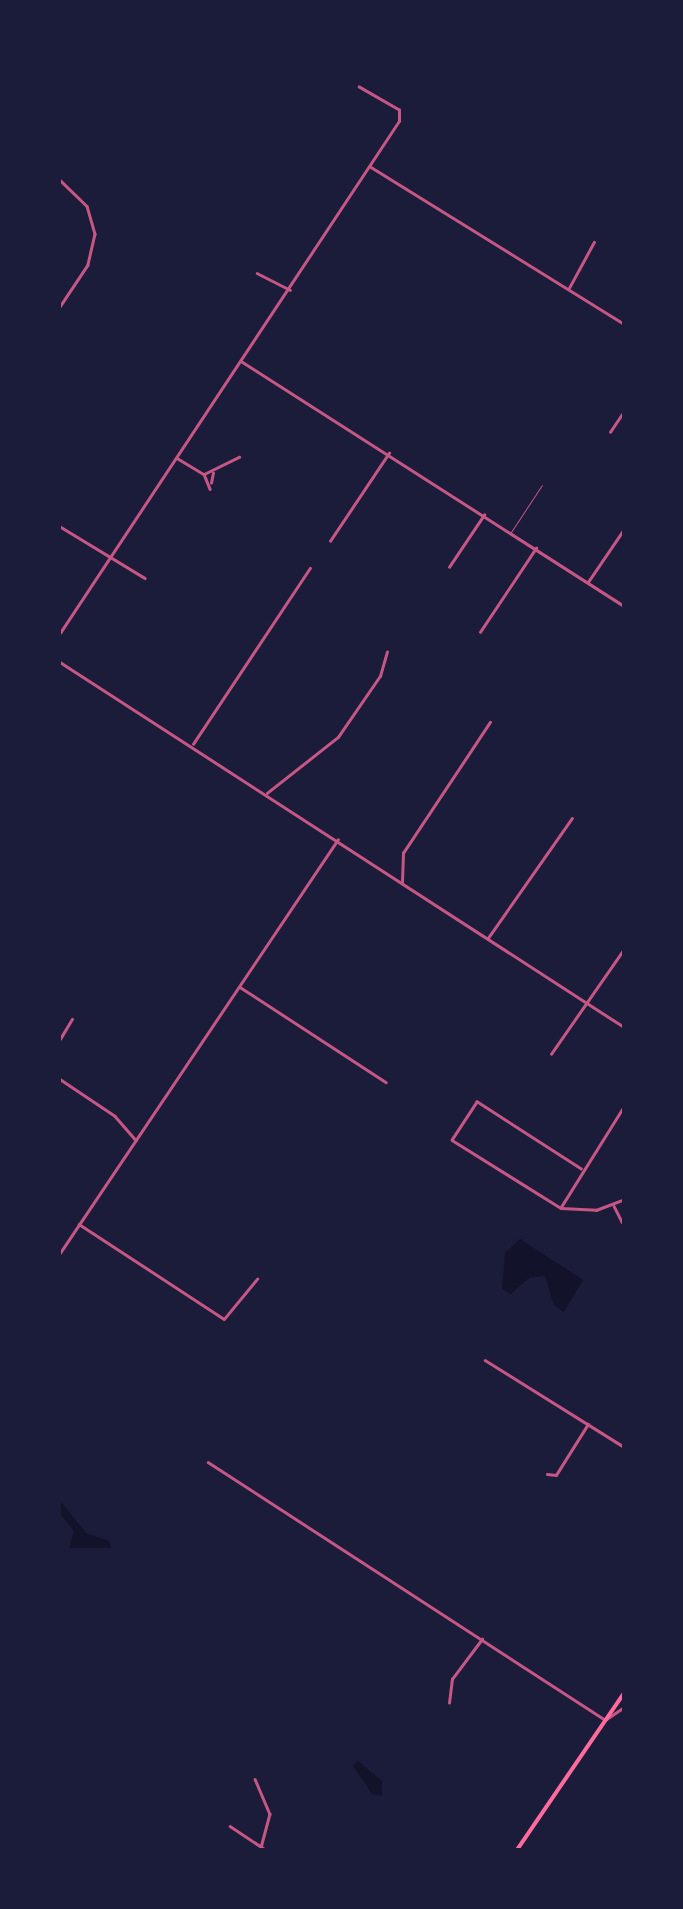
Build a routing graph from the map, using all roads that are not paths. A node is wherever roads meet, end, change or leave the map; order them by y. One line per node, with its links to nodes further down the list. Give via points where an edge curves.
1 (359, 88): 2 (street, via 401,115)
2 (371, 167): 6 (street); 7 (street)
3 (60, 180): 8 (street, via 89,210 93,252)
4 (594, 242): 6 (street)
5 (257, 273): 7 (street)
6 (569, 288): 9 (street)
7 (290, 290): 10 (street)
8 (60, 307)
9 (624, 324)
10 (241, 361): 13 (street); 15 (street)
11 (624, 411): 12 (street)
12 (610, 432)
13 (389, 453): 21 (street); 25 (street)
14 (239, 457): 16 (street)
15 (177, 458): 17 (street); 27 (street)
16 (213, 473): 17 (street); 18 (street)
17 (204, 474): 18 (street)
18 (211, 483): 20 (street)
19 (542, 485): 24 (lane)
20 (210, 489)
21 (484, 515): 24 (street); 28 (street)
22 (61, 527): 27 (street)
23 (624, 529): 31 (street)
24 (511, 531): 26 (street)
25 (330, 541)
26 (536, 548): 31 (street); 33 (street)
27 (110, 557): 30 (street); 34 (street)
28 (450, 567)
29 (310, 568): 38 (street)
30 (145, 578)
31 (588, 582): 32 (street)
32 (624, 606)
33 (480, 632)
34 (60, 633)
35 (387, 652): 39 (street, via 380,676 338,737)
36 (60, 662): 38 (street)
37 (490, 722): 42 (street, via 402,853)
38 (193, 744): 39 (street)
39 (267, 793): 41 (street)
40 (572, 818): 43 (street)
41 (338, 840): 42 (street); 45 (street)
42 (402, 881): 43 (street)
43 (488, 938): 46 (street)
44 (624, 949): 46 (street)
45 (240, 987): 52 (street); 54 (street)
46 (585, 1002): 48 (street); 50 (street)
47 (72, 1019): 49 (street)
48 (624, 1027)
49 (60, 1039)
50 (551, 1054)
51 (60, 1079): 54 (street, via 115,1116)
52 (386, 1082)
53 (624, 1106): 55 (street)
54 (136, 1140): 60 (street)
55 (581, 1170): 58 (street); 58 (street, via 477,1102 452,1140)
56 (624, 1199): 57 (street)
57 (614, 1205): 58 (street, via 587,1211); 59 (street)
58 (561, 1208)
59 (622, 1222)
60 (79, 1224): 61 (street); 62 (street, via 224,1319)
61 (60, 1253)
62 (257, 1279)
63 (485, 1360): 64 (street)
64 (587, 1424): 65 (street); 67 (street, via 556,1475)
65 (624, 1447)
66 (208, 1462): 68 (street)
67 (547, 1474)
68 (482, 1639): 70 (street, via 452,1679); 72 (street)
69 (624, 1693): 72 (main road)
70 (449, 1703)
71 (624, 1707): 72 (street)
72 (605, 1720): 77 (main road)
73 (255, 1779): 75 (street, via 270,1814)
74 (230, 1826): 75 (street)
75 (261, 1847): 76 (street)
76 (266, 1850)
77 (517, 1850)

